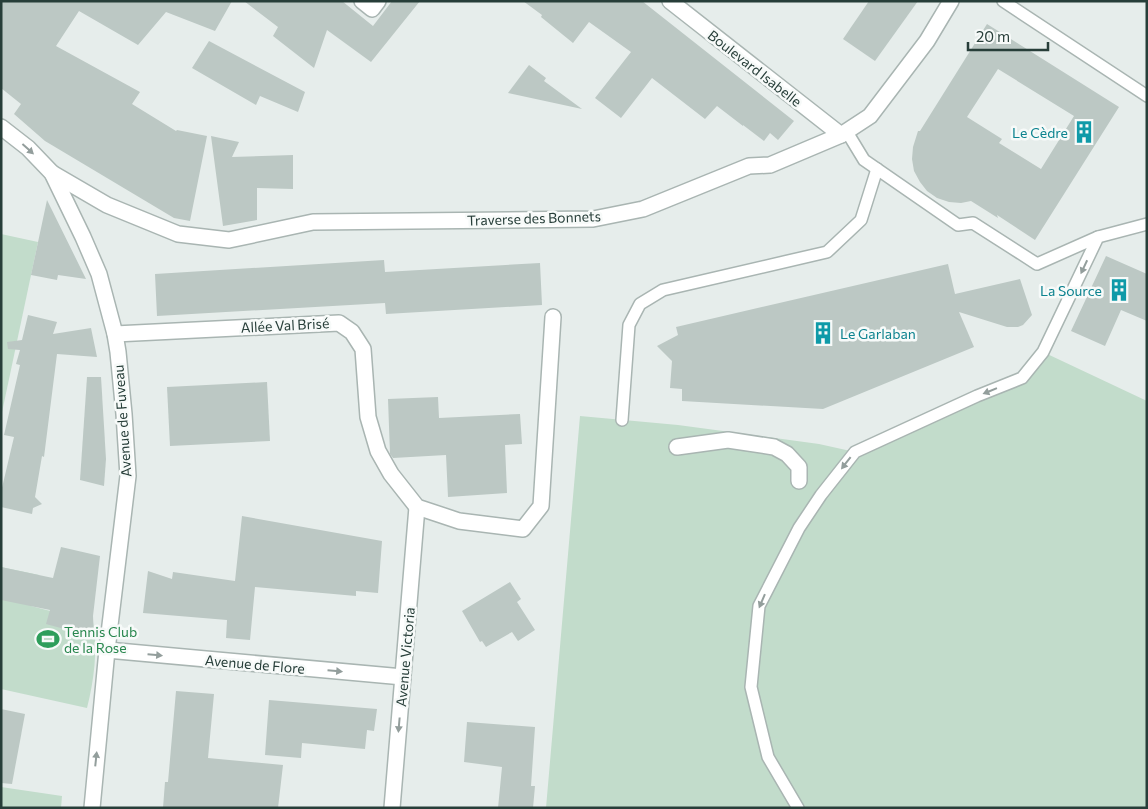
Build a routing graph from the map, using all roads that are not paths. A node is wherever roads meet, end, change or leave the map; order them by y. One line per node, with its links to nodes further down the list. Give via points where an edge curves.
1 (362, 1): 2 (street, via 372,9)
2 (378, 1)
3 (670, 1): 8 (street, Boulevard Isabelle)
4 (951, 1): 8 (street, Traverse des Bonnets, via 927,41 870,116)
5 (1003, 1): 6 (lane)
6 (1147, 96)
7 (1, 127): 10 (street, Avenue de Fuveau, one-way to 10)
8 (844, 133): 9 (lane, via 864,160); 10 (street, Traverse des Bonnets, via 770,165 749,166 643,209 593,219 314,222 229,240 178,234 107,205)
9 (877, 169): 12 (lane, via 958,226 973,223 1037,264); 15 (lane, via 861,220 827,252 662,290 640,304 629,325)
10 (52, 173): 14 (street, Avenue de Fuveau, via 98,274)
11 (1147, 224): 12 (lane)
12 (1098, 237): 23 (lane, one-way to 23, via 1043,352 1022,378 855,452 799,528 759,606 751,687 768,757)
13 (553, 318): 18 (street, via 541,506 523,529 459,521)
14 (115, 334): 18 (street, Allée Val Brisé, via 338,322 352,332 363,349 368,417 378,451); 19 (street, Avenue de Fuveau, via 128,476)
15 (622, 420)
16 (677, 447): 17 (street, via 728,440 774,447 787,454 799,468)
17 (799, 481)
18 (417, 507): 20 (street, Avenue Victoria)
19 (107, 650): 20 (street, Avenue de Flore, one-way to 20); 21 (street, Avenue de Fuveau, one-way to 19)
20 (403, 677): 22 (street, Avenue Victoria, one-way to 22)
21 (92, 808)
22 (392, 808)
23 (798, 808)

